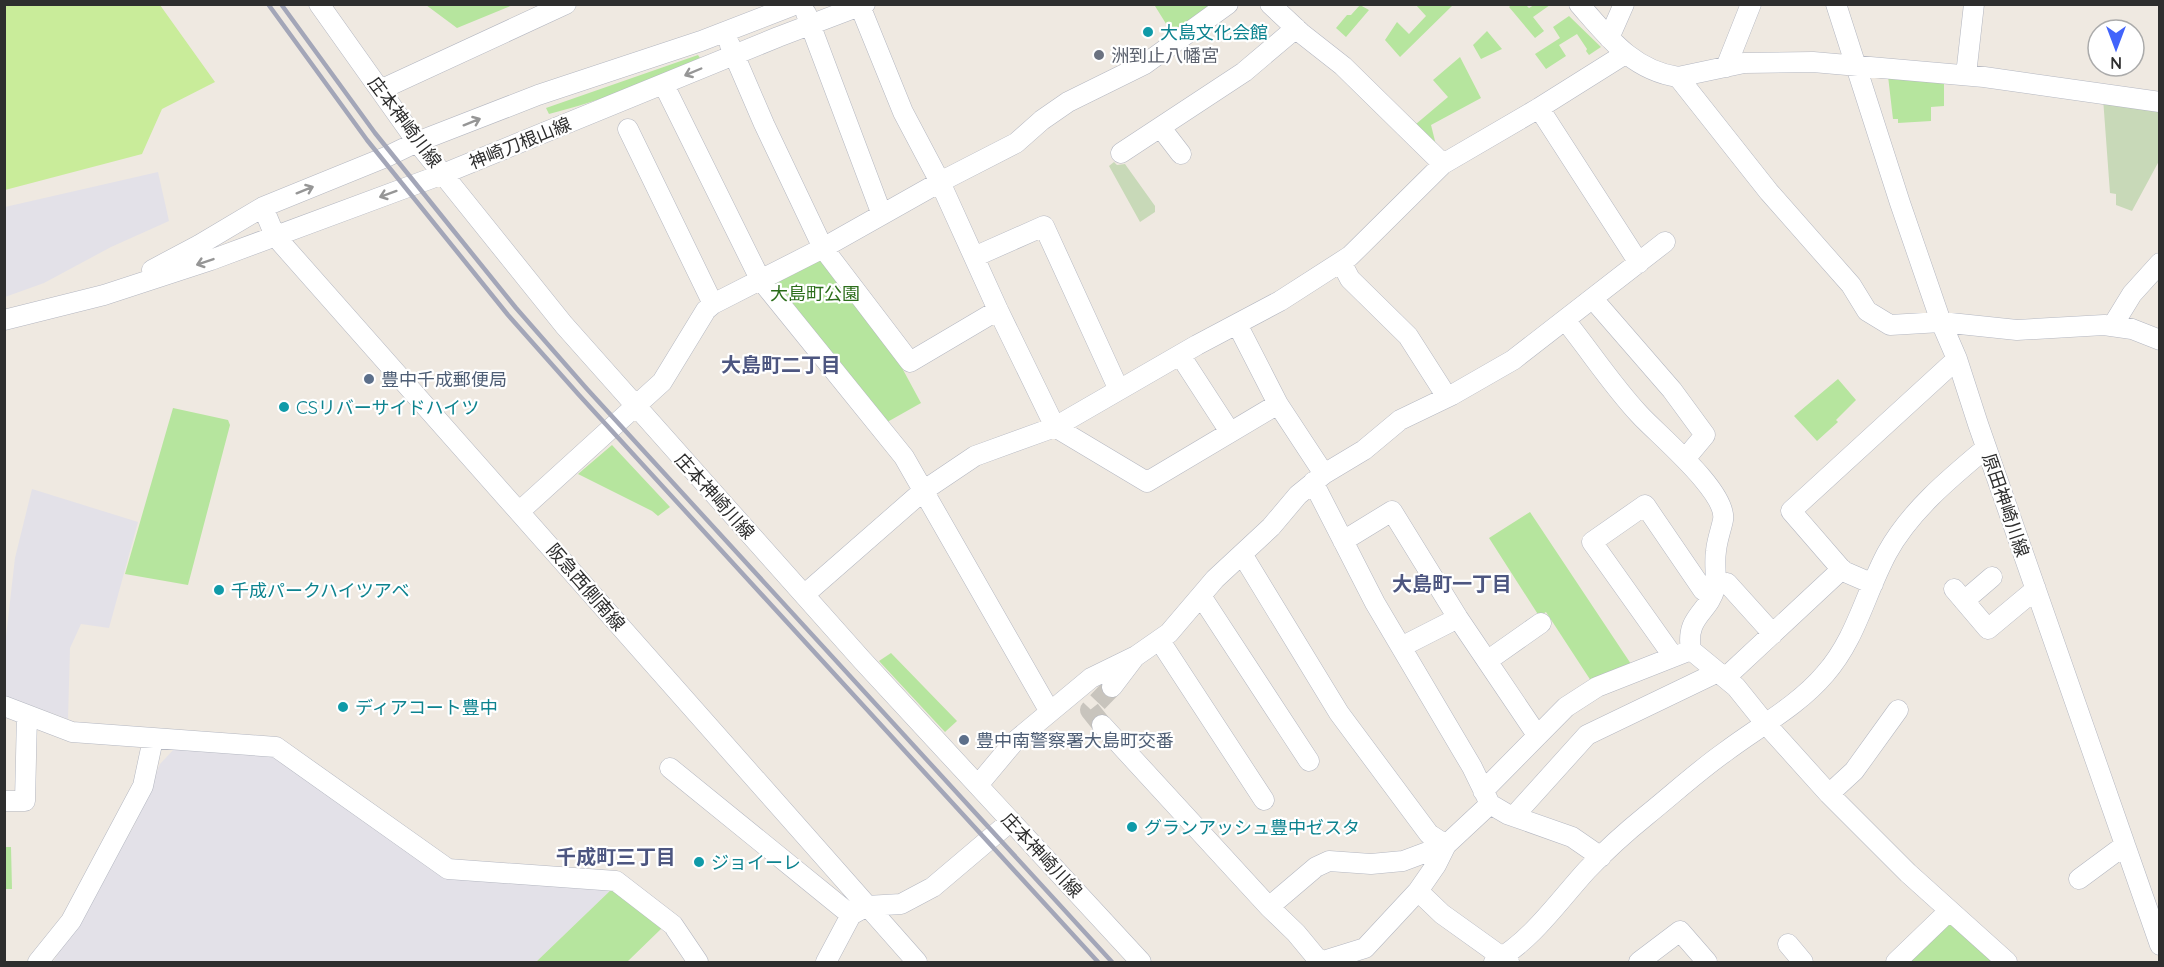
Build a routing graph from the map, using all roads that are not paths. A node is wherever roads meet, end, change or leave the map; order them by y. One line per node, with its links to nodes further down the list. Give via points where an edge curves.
1 (319, 4): 26 (street, 庄本神崎川線)
2 (566, 4): 26 (street)
3 (797, 4): 13 (street, 神崎刀根山線)
4 (803, 4): 14 (street)
5 (1228, 4): 36 (street, via 1144,64 1068,102 1016,143)
6 (1270, 4): 15 (street)
7 (1579, 4): 18 (street)
8 (1624, 4): 18 (street)
9 (1751, 4): 22 (street)
10 (1836, 4): 21 (street, 原田神崎川線)
11 (1974, 4): 23 (street)
12 (862, 5): 14 (street, 神崎刀根山線); 36 (street, via 903,112)
13 (769, 9): 16 (street, 神崎刀根山線); 17 (street)
14 (810, 26): 17 (street, 神崎刀根山線); 38 (street)
15 (1296, 28): 29 (street, via 1244,72); 34 (street, via 1351,74)
16 (724, 32): 20 (street); 31 (street, 神崎刀根山線, one-way to 16, via 538,95)
17 (778, 37): 20 (street, 神崎刀根山線)
18 (1609, 38): 19 (street)
19 (1625, 54): 24 (street, via 1661,73); 28 (street)
20 (735, 55): 25 (street, 神崎刀根山線, one-way to 25); 41 (street)
21 (1854, 65): 22 (street, via 1778,62); 23 (street); 53 (street, 原田神崎川線)
22 (1725, 67): 24 (street)
23 (1966, 75): 27 (street)
24 (1678, 77): 53 (street, via 1769,192 1851,285 1867,311 1890,325)
25 (664, 85): 35 (street, 神崎刀根山線); 46 (street)
26 (380, 90): 31 (street, 庄本神崎川線)
27 (2160, 102)
28 (1539, 108): 34 (street); 44 (street)
29 (1161, 128): 32 (street); 33 (street)
30 (628, 129): 49 (street)
31 (417, 142): 35 (street, 庄本神崎川線); 37 (street, 神崎刀根山線, one-way to 31)
32 (1121, 153)
33 (1181, 154)
34 (1443, 164): 43 (street)
35 (443, 174): 39 (street, 神崎刀根山線, one-way to 39); 62 (street, 庄本神崎川線, via 564,325)
36 (940, 182): 38 (street); 42 (street)
37 (263, 207): 39 (street, 阪急西側南線); 47 (street, 神崎刀根山線)
38 (882, 215): 41 (street)
39 (275, 236): 47 (street, 神崎刀根山線, one-way to 47); 69 (street, 阪急西側南線)
40 (1665, 242): 44 (street)
41 (823, 248): 46 (street); 50 (street, via 910,362)
42 (974, 257): 50 (street); 59 (street, via 1044,226)
43 (1341, 261): 54 (street); 60 (street, via 1350,279 1408,336)
44 (1639, 263): 48 (street)
45 (2160, 263): 55 (street, via 2132,294)
46 (760, 279): 49 (street); 68 (street, via 904,457)
47 (104, 295): 51 (street, 神崎刀根山線)
48 (1593, 299): 52 (street); 66 (street, via 1672,390 1705,435)
49 (713, 304): 62 (street, via 662,382)
50 (998, 310): 63 (street)
51 (4, 320)
52 (1565, 320): 60 (street, via 1514,360); 66 (street, via 1639,414)
53 (1941, 322): 55 (street, via 2009,330); 58 (street, 原田神崎川線)
54 (1237, 324): 57 (street); 61 (street)
55 (2113, 325): 56 (street)
56 (2160, 340)
57 (1180, 355): 59 (street); 64 (street)
58 (1957, 358): 65 (street, 原田神崎川線); 72 (street, via 1791,511)
59 (1119, 390): 63 (street)
60 (1447, 398): 67 (street, via 1400,420 1364,450)
61 (1278, 404): 64 (street); 67 (street)
62 (636, 407): 69 (street); 77 (street, 庄本神崎川線)
63 (1055, 427): 64 (street, via 1147,482); 68 (street, via 975,456)
64 (1230, 432)
65 (1986, 448): 75 (street, via 1909,521 1888,551); 76 (street, 原田神崎川線)
66 (1685, 459): 79 (street, via 1723,510)
67 (1318, 478): 70 (street); 71 (street)
68 (923, 491): 77 (street); 92 (street)
69 (520, 511): 113 (street, 阪急西側南線)
70 (1343, 540): 80 (street, via 1392,511); 84 (street)
71 (1242, 554): 78 (street); 107 (street, via 1339,713 1430,834)
72 (1842, 569): 75 (street); 82 (street)
73 (1992, 576): 76 (street, via 1959,595 1989,629)
74 (1727, 583): 82 (street)
75 (1873, 584): 94 (street, via 1854,631 1830,668 1806,693)
76 (2036, 589): 108 (street, 原田神崎川線)
77 (804, 595): 100 (street, 庄本神崎川線)
78 (1201, 596): 83 (street); 98 (street)
79 (1711, 596): 85 (street, via 1691,628); 85 (street, via 1645,505 1592,542)
80 (1458, 618): 84 (street); 87 (street)
81 (1541, 623): 87 (street)
82 (1773, 634): 88 (street)
83 (1160, 640): 86 (street); 103 (street)
84 (1401, 647): 102 (street)
85 (1682, 653): 88 (street); 96 (street, via 1597,687 1566,707)
86 (1136, 656): 89 (street); 92 (street, via 1091,678)
87 (1487, 661): 96 (street)
88 (1722, 675): 94 (street); 105 (street, via 1587,735)
89 (1112, 687)
90 (4, 706): 93 (street)
91 (1898, 710): 101 (street, via 1854,771)
92 (1050, 712): 100 (street, via 1014,742)
93 (27, 715): 97 (street, via 72,732); 104 (street, via 25,801)
94 (1765, 723): 101 (street); 109 (street, via 1690,780)
95 (1102, 724): 112 (street)
96 (1537, 735): 102 (street)
97 (153, 739): 118 (street, via 143,786 71,921); 119 (street, via 276,747 448,869 616,881 673,925)
98 (1309, 760)
99 (670, 768): 113 (street)
100 (978, 785): 106 (street, 庄本神崎川線)
101 (1830, 794): 114 (street)
102 (1486, 797): 105 (street); 107 (street)
103 (1264, 800)
104 (4, 801)
105 (1514, 816): 109 (street, via 1572,837)
106 (1011, 821): 113 (street, via 933,887 901,904); 122 (street, 庄本神崎川線)
107 (1446, 846): 111 (street); 112 (street, via 1403,861 1329,861 1316,867)
108 (2125, 846): 110 (street); 116 (street, 原田神崎川線)
109 (1601, 857): 117 (street)
110 (2079, 879)
111 (1419, 891): 117 (street); 123 (street, via 1365,948)
112 (1269, 907): 123 (street)
113 (859, 910): 120 (street); 121 (street, 阪急西側南線)
114 (1948, 911): 127 (street); 128 (street)
115 (1788, 944): 126 (street)
116 (2160, 945)
117 (1502, 961)
118 (38, 963)
119 (698, 963)
120 (826, 963)
121 (917, 963)
122 (1141, 963)
123 (1320, 963)
124 (1639, 963): 125 (street, via 1680,931)
125 (1707, 963)
126 (1803, 963)
127 (1896, 963)
128 (2007, 963)

